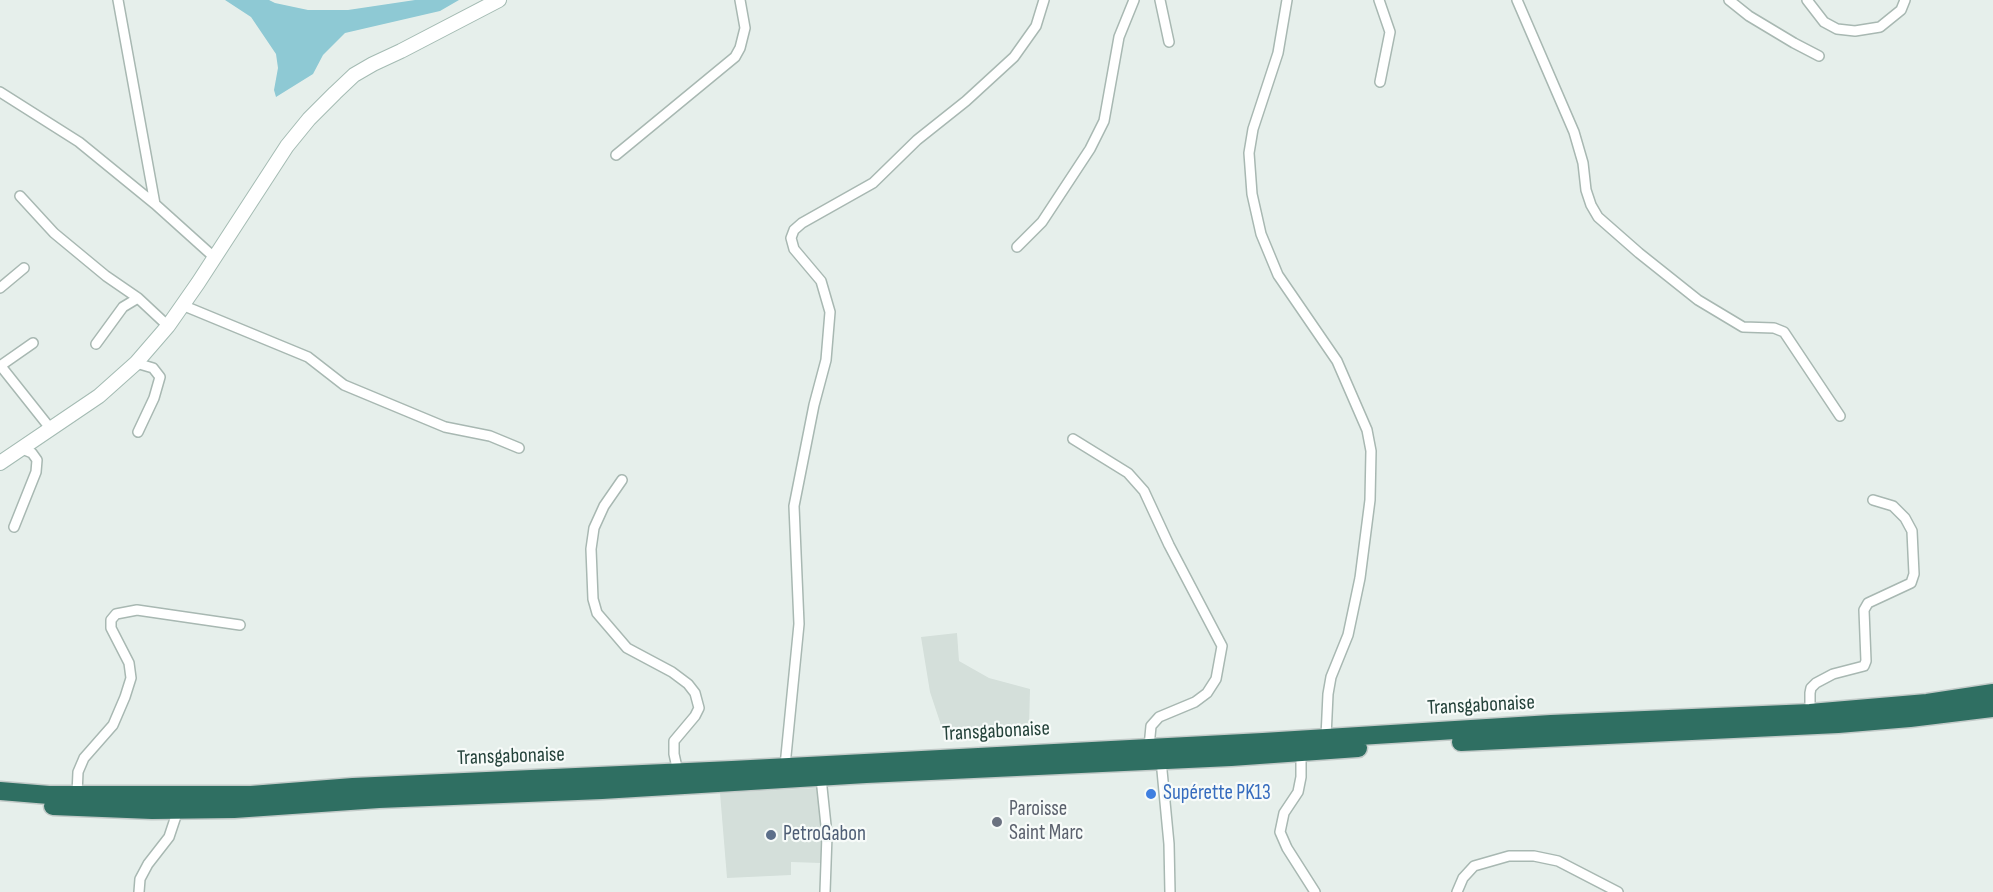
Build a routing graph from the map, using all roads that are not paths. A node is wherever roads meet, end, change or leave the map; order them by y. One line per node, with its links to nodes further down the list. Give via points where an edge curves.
1 (118, 0): 19 (street)
2 (499, 0): 21 (street, via 373,64 348,81 287,146)
3 (740, 0): 17 (street, via 745,28 735,57)
4 (1044, 0): 48 (street, via 1036,26 1014,57 873,183 802,223 791,238 794,249 821,281 830,312 825,360 794,506 800,624)
5 (1134, 0): 20 (street, via 1119,37 1104,121 1042,222)
6 (1160, 0): 13 (street)
7 (1287, 0): 45 (street, via 1278,53 1253,129 1249,153 1252,194 1261,234 1278,274 1337,361 1367,430 1371,452 1370,500 1360,578 1347,635 1331,677)
8 (1379, 0): 15 (street, via 1390,32)
9 (1517, 0): 31 (street, via 1574,132 1586,190 1598,217 1698,300 1743,327 1784,332)
10 (1729, 0): 14 (street, via 1749,16)
11 (1807, 0): 12 (street, via 1824,22 1855,32 1880,27 1901,10)
12 (1905, 0)
13 (1169, 42)
14 (1820, 56)
15 (1380, 82)
16 (0, 92): 19 (street, via 79,142)
17 (616, 155)
18 (20, 196): 24 (street, via 54,232)
19 (156, 204): 21 (street)
20 (1017, 247)
21 (215, 258): 25 (street)
22 (24, 268): 23 (street)
23 (0, 288)
24 (138, 298): 26 (street); 28 (street, via 123,307)
25 (182, 305): 26 (street); 36 (street, via 308,357 344,385 445,427 490,436)
26 (168, 326): 29 (street)
27 (33, 343): 30 (street)
28 (96, 344)
29 (136, 363): 32 (street, via 99,396); 33 (street, via 153,368 160,377)
30 (0, 365): 32 (street)
31 (1840, 416)
32 (50, 428): 35 (street)
33 (138, 432)
34 (1073, 439): 47 (street, via 1128,473 1144,491 1222,646 1216,679 1207,693 1159,717 1151,726)
35 (20, 448): 37 (street); 40 (street, via 37,460)
36 (519, 448)
37 (0, 463)
38 (622, 480): 49 (street, via 594,528 593,599 605,626 627,648 672,672 695,693 699,708 674,741)
39 (1873, 500): 44 (street, via 1893,506 1905,518 1912,531 1914,574 1911,583 1868,603 1864,610 1864,666 1816,683 1810,693)
40 (14, 527)
41 (240, 625): 52 (street, via 137,610 116,614 111,628 129,663 131,678 113,725 84,758 78,772)
42 (1993, 693): 44 (highway, Transgabonaise)
43 (1993, 708): 46 (highway, Transgabonaise, via 1838,724)
44 (1810, 713): 45 (highway, Transgabonaise)
45 (1326, 737): 47 (highway, Transgabonaise)
46 (1301, 752): 47 (highway, Transgabonaise, via 1231,757); 58 (street, via 1298,792 1284,813 1280,832)
47 (1155, 753): 48 (highway, Transgabonaise); 50 (highway, Transgabonaise); 57 (street, via 1169,844)
48 (785, 766): 49 (highway, Transgabonaise)
49 (678, 772): 52 (highway, Transgabonaise, via 240,796)
50 (821, 778): 54 (highway, Transgabonaise); 56 (street, via 827,835)
51 (0, 790): 52 (highway, Transgabonaise)
52 (77, 794)
53 (0, 802): 54 (highway, Transgabonaise)
54 (178, 810): 55 (street, via 169,837 140,879)
55 (139, 892)
56 (825, 892)
57 (1170, 892)
58 (1315, 892)
59 (1457, 892): 60 (street, via 1474,866 1509,856 1558,861)
60 (1618, 892)

